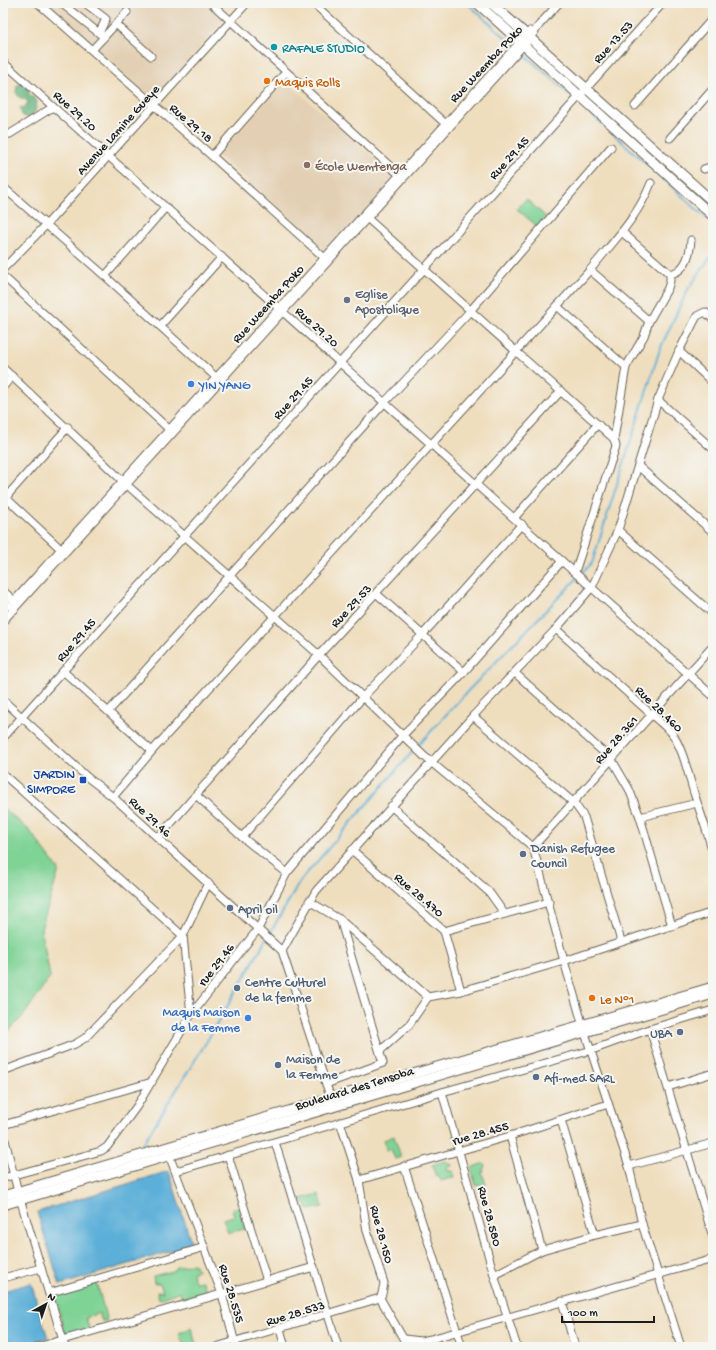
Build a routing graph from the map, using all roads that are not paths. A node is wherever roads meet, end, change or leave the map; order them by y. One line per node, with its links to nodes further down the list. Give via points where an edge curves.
1 (38, 3): 17 (street, Rue 29.18)
2 (61, 3): 15 (street)
3 (85, 3): 15 (street, via 106,19)
4 (211, 3): 13 (street)
5 (247, 3): 13 (street, Avenue Lamine Gueye)
6 (313, 3): 26 (street)
7 (477, 3): 16 (main road)
8 (491, 3): 16 (main road)
9 (559, 3): 16 (street, Rue Weemba Poko)
10 (663, 3): 22 (street, Rue 13.53)
11 (127, 12): 14 (street)
12 (713, 18): 24 (street)
13 (231, 21): 20 (street); 23 (street, Avenue Lamine Gueye)
14 (116, 24): 15 (street); 18 (street)
15 (102, 35): 17 (street)
16 (525, 40): 22 (main road); 26 (street, Rue Weemba Poko)
17 (92, 50): 23 (street, Rue 29.18)
18 (151, 56)
19 (3, 62): 25 (street, Rue 29.20)
20 (286, 72): 31 (street); 34 (street)
21 (713, 89): 28 (street)
22 (583, 91): 37 (main road); 39 (main road); 47 (street, Rue 29.45)
23 (155, 105): 30 (street, Avenue Lamine Gueye); 31 (street, Rue 29.18)
24 (635, 106)
25 (53, 107): 27 (street, via 10,134); 30 (street, Rue 29.20)
26 (448, 126): 34 (street, Rue Weemba Poko)
27 (3, 135)
28 (670, 138)
29 (611, 147): 54 (street)
30 (109, 156): 38 (street, Rue 29.20); 41 (street, Avenue Lamine Gueye)
31 (212, 156): 45 (street, Rue 29.18)
32 (713, 166): 33 (street)
33 (704, 169)
34 (402, 176): 40 (street, Rue Weemba Poko); 45 (street, Rue Weemba Poko)
35 (651, 183): 42 (street, via 644,202)
36 (3, 187): 41 (street)
37 (713, 202)
38 (166, 207): 44 (street, Rue 29.20); 51 (street)
39 (713, 216)
40 (368, 218): 45 (street, Rue Weemba Poko); 47 (street)
41 (46, 225): 46 (street, Avenue Lamine Gueye); 51 (street)
42 (622, 232): 48 (street); 49 (street)
43 (691, 240): 49 (street, via 690,251 682,269)
44 (222, 257): 53 (street, Rue 29.20); 57 (street)
45 (327, 259): 53 (street, Rue Weemba Poko)
46 (3, 269)
47 (424, 269): 54 (street); 60 (street, Rue 29.45)
48 (590, 270): 52 (street); 56 (street)
49 (670, 274): 56 (street, via 668,288)
50 (3, 276): 72 (street)
51 (105, 276): 57 (street)
52 (557, 306): 58 (street); 61 (street)
53 (281, 310): 60 (street, Rue 29.20); 64 (street, Rue Weemba Poko)
54 (471, 310): 58 (street); 69 (street)
55 (713, 319): 59 (street, via 705,312 697,316)
56 (650, 321): 61 (street)
57 (160, 326): 64 (street)
58 (517, 351): 67 (street); 74 (street)
59 (679, 351): 65 (street); 68 (street)
60 (340, 362): 69 (street, Rue 29.20); 84 (street, Rue 29.45)
61 (626, 367): 73 (street)
62 (3, 368): 63 (street)
63 (12, 376): 66 (street); 71 (street)
64 (218, 380): 72 (street, Rue Weemba Poko)
65 (713, 383)
66 (3, 387)
67 (561, 391): 70 (street); 78 (street, Rue 29.53)
68 (658, 400): 75 (street); 76 (street)
69 (385, 402): 74 (street, Rue 29.20); 88 (street)
70 (598, 424): 73 (street); 80 (street)
71 (68, 428): 77 (street); 79 (street)
72 (171, 431): 77 (street, Rue Weemba Poko)
73 (614, 439): 87 (street, via 616,446)
74 (431, 443): 78 (street, Rue 29.20); 95 (street)
75 (713, 449)
76 (638, 466): 82 (street); 83 (street)
77 (125, 482): 84 (street); 85 (street, Rue Weemba Poko)
78 (476, 483): 80 (street, Rue 29.20); 91 (street, Rue 29.53)
79 (5, 496): 85 (street)
80 (514, 518): 81 (street, Rue 29.20)
81 (522, 524): 86 (street, Rue 29.20); 98 (street)
82 (618, 530): 89 (street); 94 (street)
83 (713, 532)
84 (184, 534): 88 (street); 101 (street, Rue 29.45)
85 (63, 551): 93 (street, Rue Weemba Poko)
86 (562, 561): 87 (street, Rue 29.20); 102 (street, rue 29.46)
87 (575, 573): 89 (street)
88 (230, 576): 95 (street); 108 (street)
89 (592, 587): 97 (street); 104 (street)
90 (3, 591): 93 (street)
91 (377, 594): 98 (street); 100 (street, Rue 29.53)
92 (3, 600): 93 (street)
93 (15, 605): 96 (street, Rue Weemba Poko)
94 (713, 614)
95 (275, 616): 100 (street); 114 (street)
96 (3, 622)
97 (556, 629): 103 (street); 109 (street, Rue 28.460)
98 (423, 635): 102 (street); 106 (street)
99 (713, 646): 104 (street, Rue 28.361)
100 (319, 655): 106 (street); 118 (street, Rue 29.53)
101 (64, 671): 108 (street); 111 (street, Rue 29.45)
102 (464, 672): 113 (street, rue 29.46)
103 (515, 673): 110 (street); 115 (street)
104 (688, 674): 105 (street); 109 (street, Rue 28.361)
105 (713, 696)
106 (363, 697): 113 (street); 125 (street)
107 (3, 700): 111 (street, Rue 29.46)
108 (109, 711): 114 (street)
109 (651, 715): 115 (street, Rue 28.361); 120 (street, Rue 28.460, via 671,732 678,742)
110 (473, 716): 116 (street); 121 (street)
111 (22, 717): 112 (street, Rue 29.45); 119 (street, Rue 29.46, via 87,777)
112 (3, 738)
113 (404, 738): 116 (street); 130 (street, rue 29.46)
114 (152, 751): 119 (street)
115 (612, 760): 121 (street, Rue 28.361); 123 (street, via 629,789)
116 (431, 762): 122 (street); 127 (street)
117 (3, 774): 140 (street)
118 (196, 796): 125 (street); 126 (street, Rue 29.53)
119 (113, 797): 126 (street, Rue 29.46)
120 (697, 802): 123 (street); 124 (street, Rue 28.460)
121 (574, 803): 127 (street, Rue 28.361); 141 (street, via 589,830)
122 (391, 806): 128 (street); 135 (street, via 489,892)
123 (640, 817): 137 (street)
124 (709, 823): 129 (street, Rue 28.460)
125 (242, 837): 130 (street)
126 (158, 838): 131 (street, Rue 29.46)
127 (534, 847): 133 (street)
128 (352, 850): 132 (street); 139 (street, Rue 28.470)
129 (713, 853)
130 (287, 874): 138 (street, rue 29.46)
131 (208, 884): 138 (street, Rue 29.46); 140 (street)
132 (309, 901): 136 (street); 142 (street)
133 (549, 902): 135 (street); 143 (street)
134 (713, 912): 137 (street)
135 (504, 914): 139 (street)
136 (340, 919): 147 (street); 153 (street)
137 (672, 926): 141 (street)
138 (258, 929): 142 (street, Rue 29.46); 149 (street, rue 29.46)
139 (444, 931): 145 (street, Rue 28.470)
140 (183, 936): 149 (street); 154 (street, via 84,1038 75,1044)
141 (621, 941): 143 (street)
142 (282, 951): 157 (street)
143 (564, 961): 145 (street); 150 (street)
144 (713, 987): 150 (main road, Boulevard des Tensoba)
145 (461, 991): 147 (street)
146 (713, 994): 150 (main road, Boulevard des Tensoba)
147 (428, 997): 153 (street, via 402,1033)
148 (713, 1010): 151 (street)
149 (191, 1015): 156 (street, rue 29.46)
150 (584, 1029): 152 (street); 160 (main road, Boulevard des Tensoba, via 443,1073)
151 (650, 1029): 152 (street); 158 (street)
152 (592, 1050): 159 (street); 161 (street)
153 (380, 1051): 157 (street, via 382,1064)
154 (3, 1071)
155 (713, 1073): 158 (street)
156 (152, 1082): 164 (street); 176 (street, rue 29.46, via 108,1147)
157 (326, 1084): 160 (street)
158 (668, 1087): 169 (street)
159 (442, 1092): 163 (street); 170 (street, Rue 28.580)
160 (332, 1103): 171 (main road, Boulevard des Tensoba); 180 (main road, Boulevard des Tensoba)
161 (608, 1104): 162 (street, rue 28.455); 174 (street)
162 (561, 1120): 166 (street, rue 28.455); 183 (street)
163 (340, 1122): 167 (street); 178 (street, Rue 28.150)
164 (3, 1125)
165 (3, 1132): 176 (street)
166 (510, 1136): 170 (street, rue 28.455); 186 (street)
167 (275, 1142): 172 (street); 188 (street)
168 (713, 1143): 169 (street)
169 (687, 1150): 174 (street); 184 (street)
170 (460, 1151): 173 (street, rue 28.455); 191 (street, Rue 28.580)
171 (169, 1155): 175 (street, Rue 28.535); 180 (main road, Boulevard des Tensoba)
172 (228, 1155): 175 (street); 193 (street)
173 (404, 1166): 178 (street, rue 28.455); 201 (street)
174 (629, 1166): 182 (street)
175 (176, 1171): 185 (street, Rue 28.535)
176 (14, 1175): 177 (street, rue 29.46); 180 (street)
177 (3, 1178)
178 (359, 1180): 196 (street, Rue 28.150, via 367,1231 384,1282)
179 (3, 1196): 180 (main road, Boulevard des Tensoba)
180 (20, 1196): 181 (main road, Boulevard des Tensoba); 189 (street)
181 (3, 1205)
182 (642, 1224): 183 (street); 190 (street)
183 (595, 1235): 186 (street)
184 (713, 1237)
185 (205, 1247): 194 (street); 195 (street, Rue 28.535)
186 (542, 1250): 191 (street)
187 (713, 1259): 190 (street)
188 (314, 1267): 193 (street); 198 (street)
189 (41, 1268): 192 (street); 194 (street)
190 (659, 1274): 197 (street); 214 (street)
191 (494, 1275): 199 (street, Rue 28.580)
192 (3, 1278)
193 (266, 1281): 195 (street)
194 (49, 1293): 202 (street)
195 (222, 1294): 202 (street); 204 (street, Rue 28.535)
196 (380, 1298): 198 (street, Rue 28.533); 203 (street)
197 (562, 1301): 199 (street); 213 (street)
198 (328, 1314): 200 (street, Rue 28.533); 209 (street)
199 (508, 1317): 201 (street); 212 (street, Rue 28.580)
200 (280, 1329): 204 (street, Rue 28.533); 208 (street)
201 (457, 1332): 203 (street, via 421,1342); 211 (street)
202 (62, 1339): 205 (street); 206 (street)
203 (404, 1339): 210 (street)
204 (236, 1344): 207 (street, Rue 28.533)
205 (38, 1347)
206 (65, 1347)
207 (216, 1347)
208 (285, 1347)
209 (338, 1347)
210 (408, 1347)
211 (462, 1347)
212 (517, 1347)
213 (575, 1347)
214 (681, 1347)

